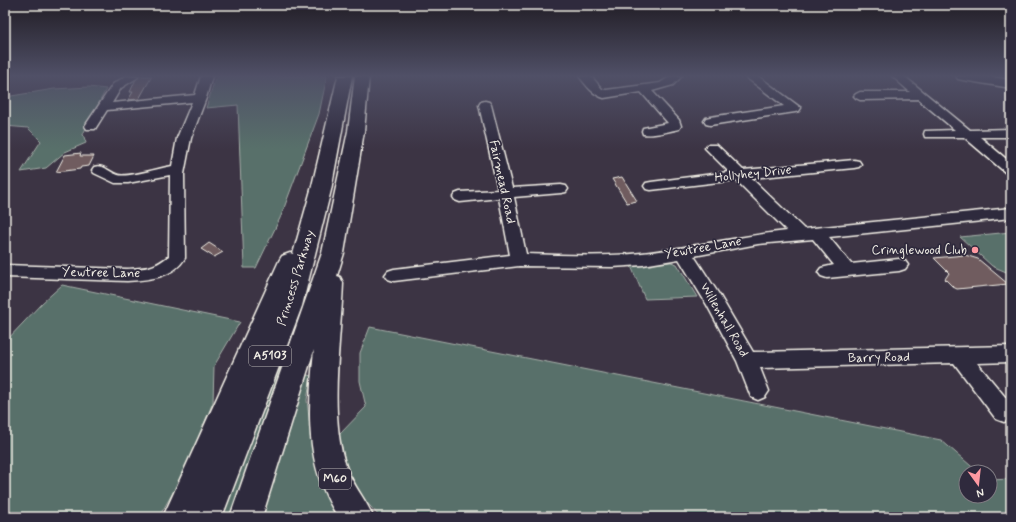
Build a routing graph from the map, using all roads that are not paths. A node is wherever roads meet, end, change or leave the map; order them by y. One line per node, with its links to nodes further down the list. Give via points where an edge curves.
1 (107, 100): 10 (street)
2 (175, 100): 10 (street)
3 (199, 100): 19 (street, via 184,138)
4 (348, 100): 24 (highway, Princess Parkway / A5103)
5 (350, 100): 32 (highway, Princess Parkway / A5103, via 356,131)
6 (654, 100): 13 (street, via 675,126)
7 (784, 100): 11 (street, via 795,108 713,124)
8 (925, 100): 16 (street)
9 (485, 105): 26 (street, Fairmead Road)
10 (103, 107): 12 (street)
11 (699, 111)
12 (91, 126)
13 (648, 131)
14 (1011, 132): 16 (street)
15 (930, 134): 16 (street)
16 (967, 134): 21 (street)
17 (712, 148): 22 (street)
18 (854, 164): 22 (street, Hollyhey Drive)
19 (178, 169): 20 (street, via 128,179 115,179); 36 (street, Yewtree Lane, via 177,258 162,270 126,275)
20 (99, 170)
21 (1011, 170)
22 (740, 175): 23 (street, Hollyhey Drive); 30 (street)
23 (651, 186)
24 (321, 190): 44 (highway); 45 (highway, Princess Parkway / A5103, via 290,306)
25 (561, 190): 26 (street)
26 (506, 194): 27 (street); 33 (street, Fairmead Road)
27 (460, 197)
28 (1011, 213): 29 (street, Yewtree Lane)
29 (817, 232): 30 (street, Yewtree Lane); 35 (street)
30 (800, 234): 31 (street, Yewtree Lane)
31 (683, 252): 33 (street, Yewtree Lane, via 612,261); 41 (street, Willenhall Road, via 718,307)
32 (334, 253): 46 (highway, Princess Parkway / A5103); 47 (highway, M60, via 323,406 324,438 332,473)
33 (519, 260): 38 (street, Yewtree Lane)
34 (899, 265): 35 (street)
35 (847, 270): 37 (street)
36 (5, 271)
37 (827, 272)
38 (394, 275)
39 (1011, 354): 40 (street, Barry Road)
40 (960, 356): 41 (street, Barry Road); 43 (street)
41 (747, 360): 42 (street, Willenhall Road)
42 (758, 391)
43 (1004, 412)
44 (179, 517)
45 (206, 517)
46 (246, 517)
47 (356, 517)

